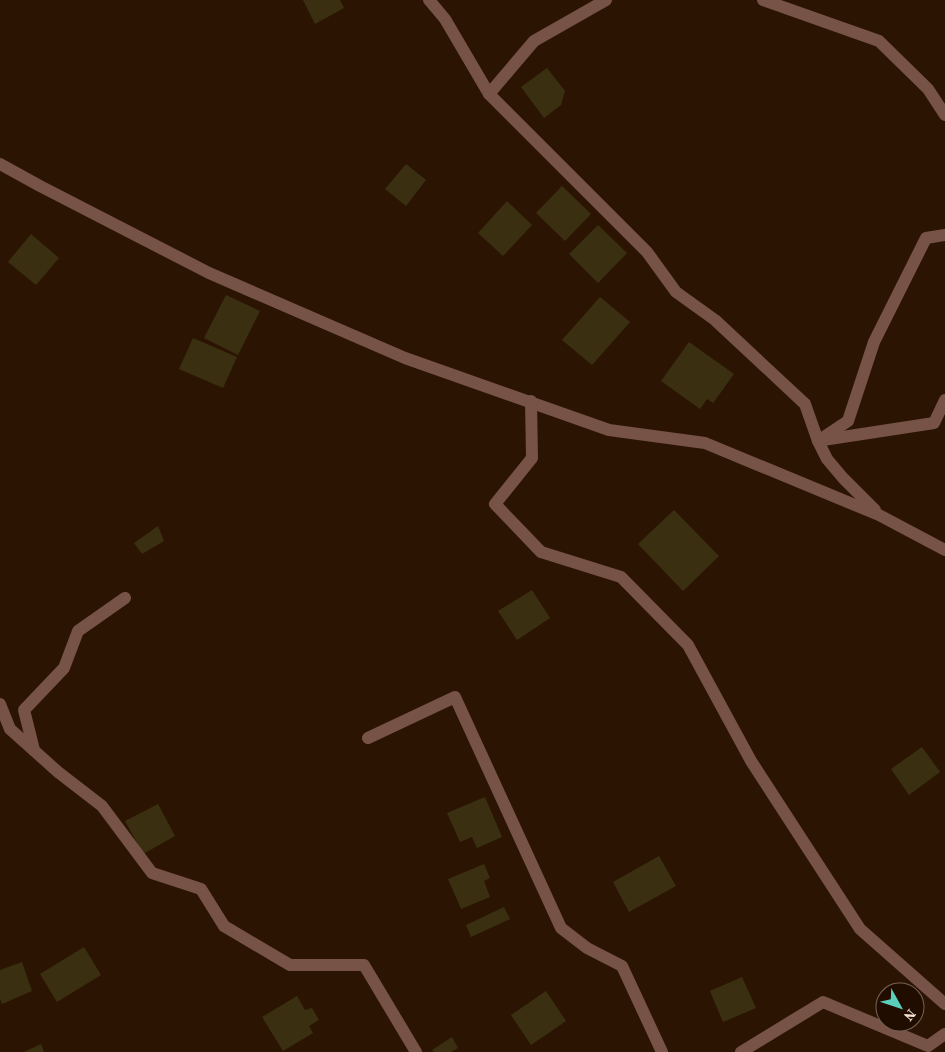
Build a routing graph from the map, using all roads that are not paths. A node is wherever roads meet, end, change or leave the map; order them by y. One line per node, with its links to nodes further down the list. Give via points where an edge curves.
1 (429, 0): 4 (street, via 445,19)
2 (606, 0): 4 (street, via 534,41)
3 (763, 0): 5 (street, via 879,40 928,89)
4 (489, 94): 10 (street, via 647,252 676,292 715,320 805,404)
5 (945, 115)
6 (0, 164): 9 (street, via 218,276 405,358)
7 (945, 236): 10 (street, via 926,238 874,342 848,421)
8 (945, 400): 10 (street, via 934,423)
9 (531, 402): 11 (street, via 609,430 706,443); 17 (street, via 532,458 495,504 542,552 621,578 688,645 751,762 860,929)
10 (818, 441): 11 (street, via 832,465)
11 (880, 515): 12 (street)
12 (945, 550)
13 (125, 598): 16 (street, via 78,631 64,668 24,710)
14 (0, 704): 16 (street, via 10,728)
15 (368, 738): 20 (street, via 456,697 561,928 587,948 622,966)
16 (34, 750): 19 (street, via 102,806 152,873 201,889 224,926 290,966 364,965)
17 (945, 1004)
18 (945, 1034): 21 (street, via 928,1046 823,1002)
19 (416, 1052)
20 (662, 1052)
21 (741, 1052)

